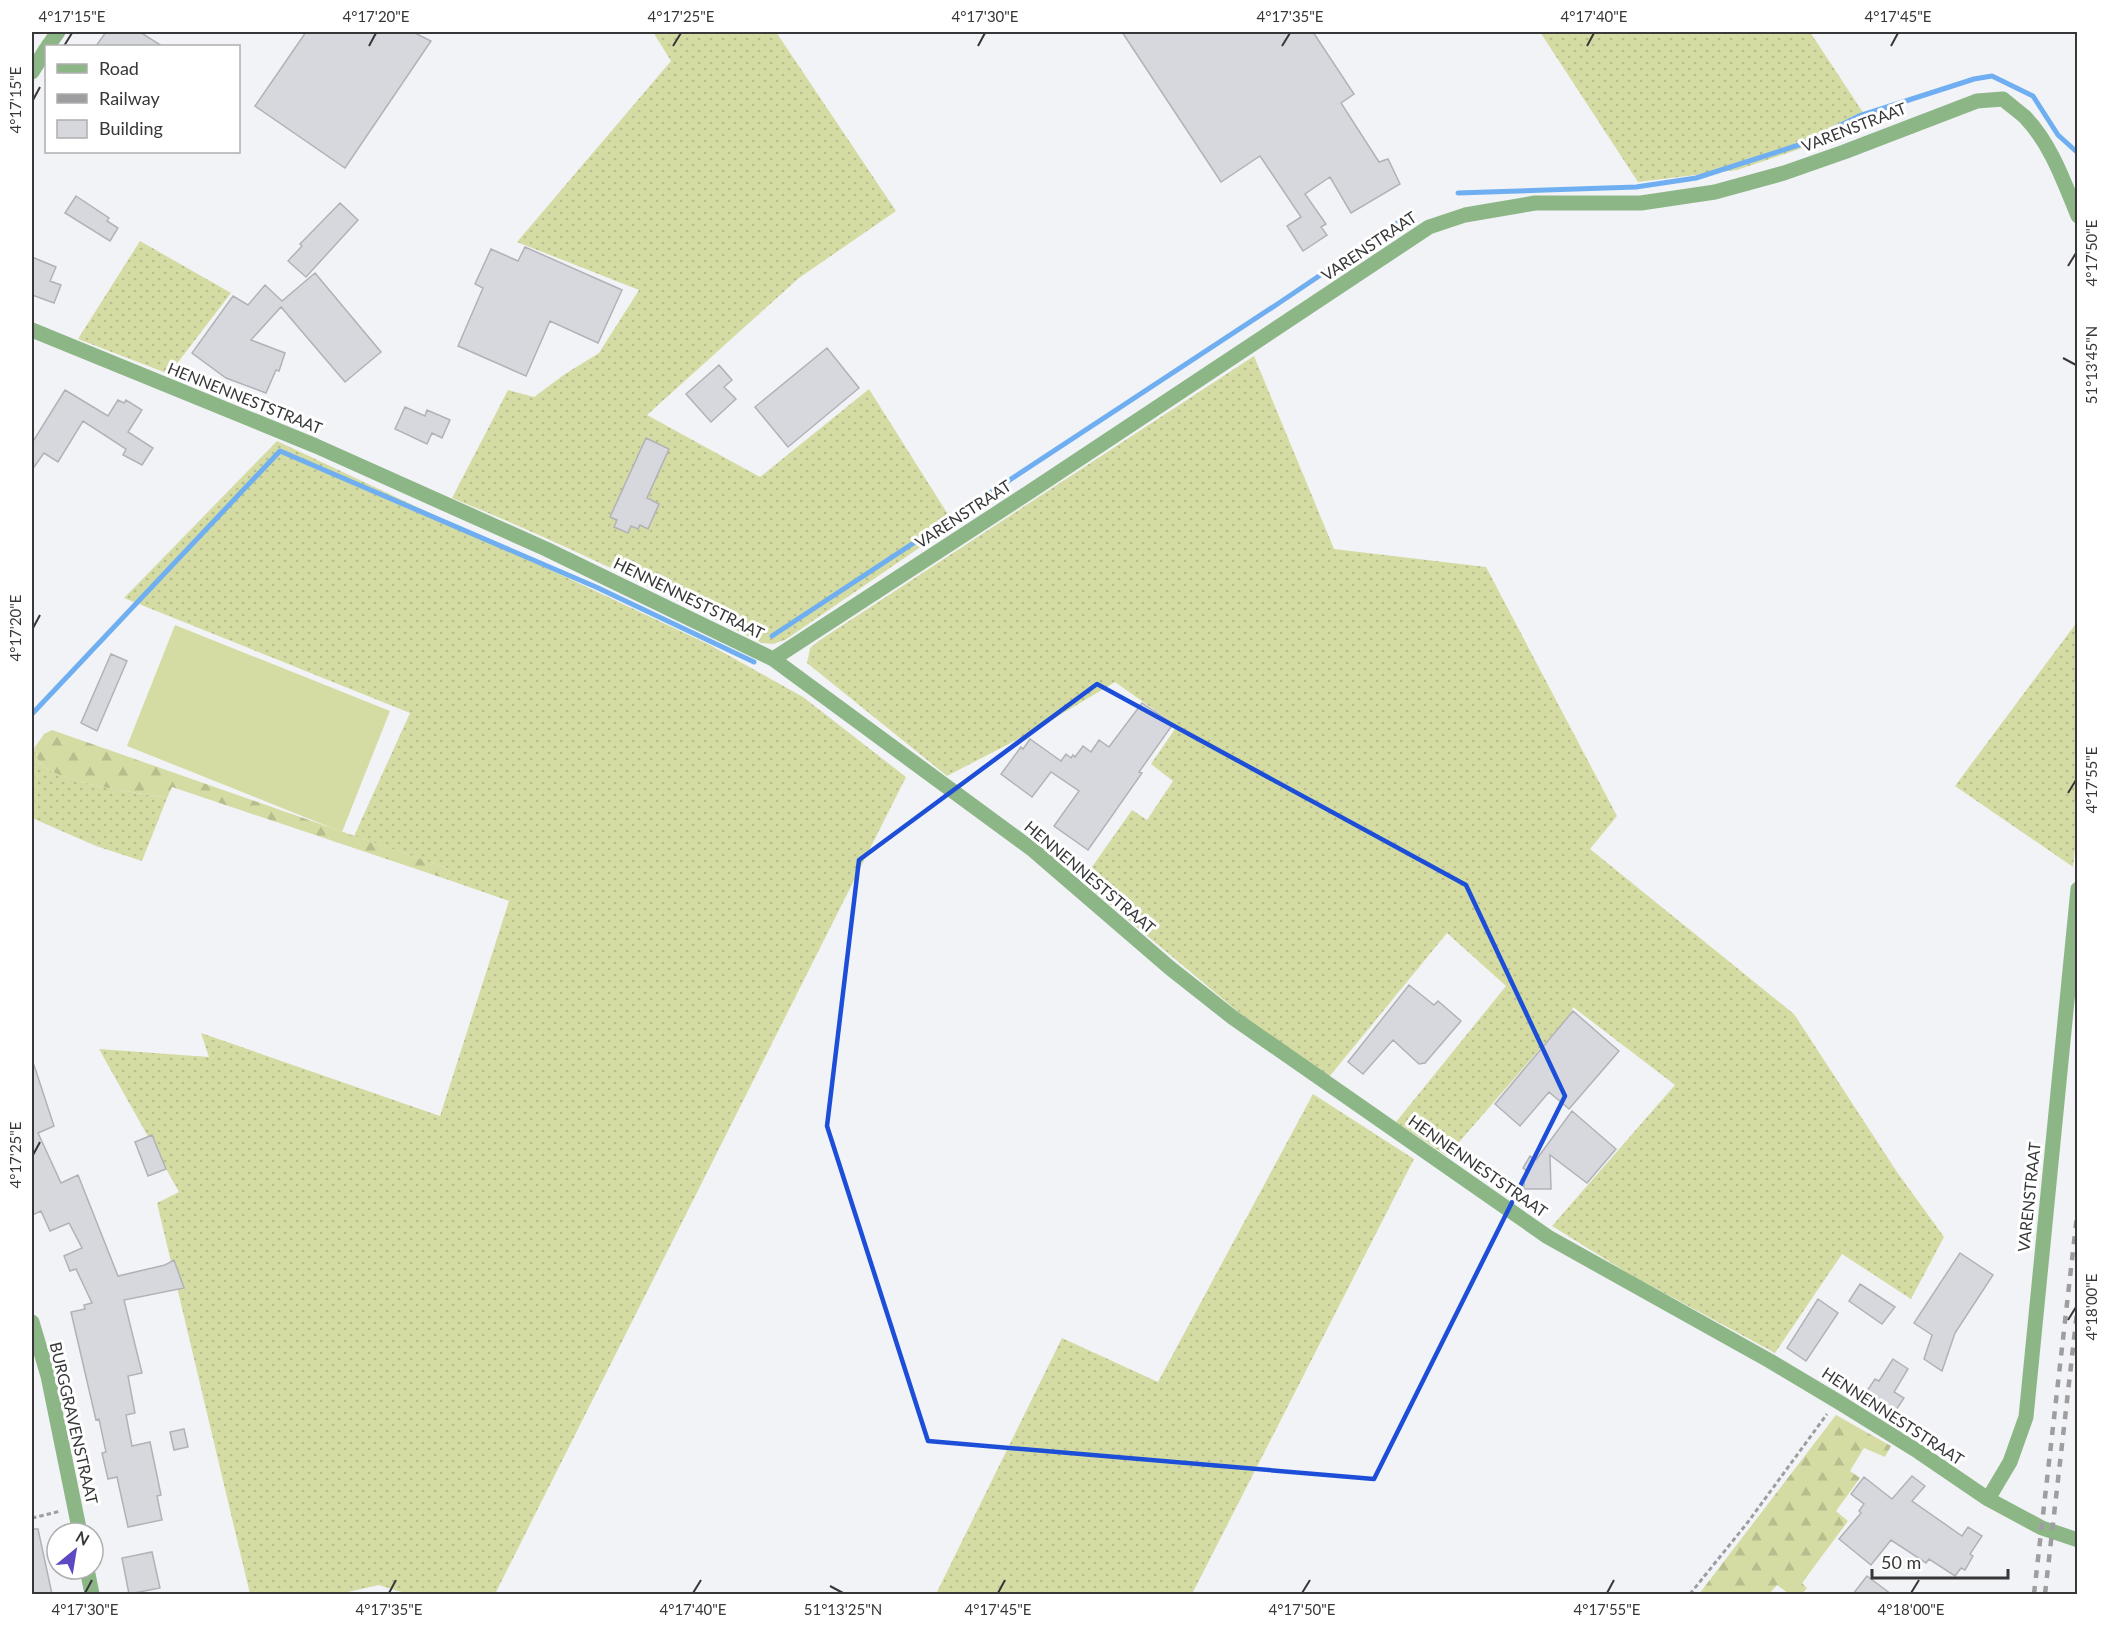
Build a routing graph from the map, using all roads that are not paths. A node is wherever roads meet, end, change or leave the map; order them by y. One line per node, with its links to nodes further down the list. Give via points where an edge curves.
1 (58, 32): 2 (street)
2 (49, 45)
3 (45, 51): 4 (street)
4 (32, 72)
5 (2078, 216): 7 (street, VARENSTRAAT, via 2044,141 2004,99 1977,101 1834,155 1715,192 1641,203 1535,203 1465,215 1429,227)
6 (32, 330): 7 (street, HENNENNESTSTRAAT, via 316,446 546,549)
7 (773, 659): 10 (street, HENNENNESTSTRAAT, via 1033,850 1232,1017 1548,1237 1770,1360)
8 (2078, 889): 10 (street, VARENSTRAAT, via 2026,1417 2010,1462)
9 (32, 1322): 11 (street, BURGGRAVENSTRAAT, via 48,1376)
10 (1988, 1499): 12 (street, HENNENNESTSTRAAT, via 2042,1528)
11 (78, 1521)
12 (2078, 1540)

